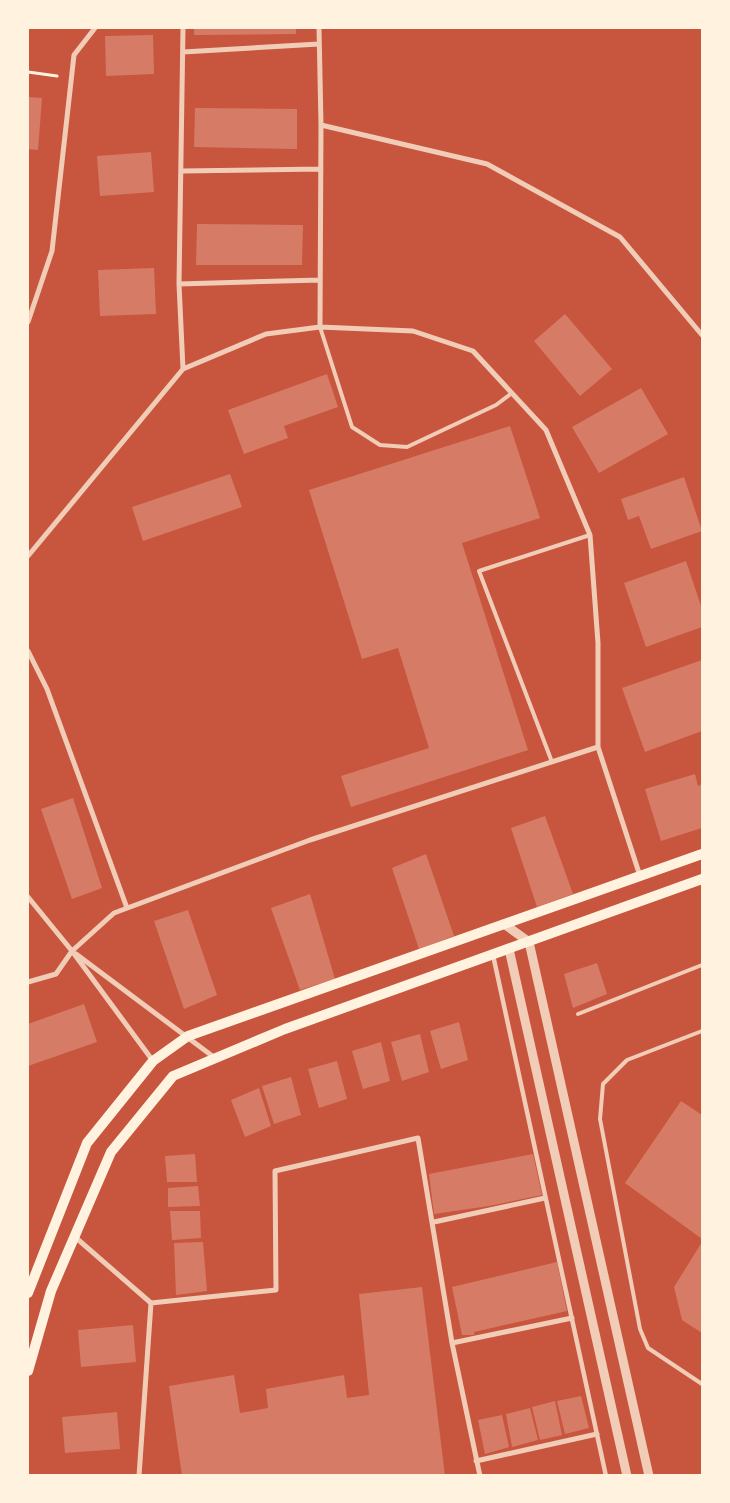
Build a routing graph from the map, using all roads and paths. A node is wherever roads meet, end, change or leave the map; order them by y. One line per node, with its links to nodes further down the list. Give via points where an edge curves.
1 (95, 28): 7 (street, via 74,55)
2 (183, 28): 5 (street)
3 (319, 28): 4 (street)
4 (319, 44): 5 (street); 8 (street)
5 (183, 52): 10 (street)
6 (28, 72): 7 (path)
7 (72, 79): 13 (street, via 52,251)
8 (322, 126): 9 (street); 15 (street, via 486,164 503,173 620,238)
9 (321, 169): 10 (street); 11 (street)
10 (181, 171): 12 (street)
11 (320, 280): 12 (street); 14 (street)
12 (179, 284): 16 (street)
13 (28, 322)
14 (320, 327): 16 (street, via 266,334); 17 (street, via 413,331 473,351); 17 (lane, via 352,427 380,445 407,447 496,405)
15 (702, 335)
16 (182, 369): 19 (street)
17 (512, 393): 18 (street, via 546,430)
18 (590, 535): 21 (street, via 598,643); 22 (lane, via 479,570)
19 (28, 556)
20 (28, 651): 27 (street, via 47,689)
21 (598, 747): 22 (street); 24 (street)
22 (552, 762): 27 (street, via 310,840)
23 (702, 854): 24 (main road)
24 (640, 876): 28 (main road)
25 (702, 879): 29 (main road)
26 (28, 897): 31 (street)
27 (127, 908): 31 (street, via 114,913)
28 (504, 924): 29 (street); 37 (main road)
29 (528, 942): 30 (main road); 56 (street)
30 (509, 949): 32 (main road); 55 (street)
31 (72, 951): 34 (street, via 56,974); 37 (street); 39 (street)
32 (493, 955): 38 (main road, via 285,1029); 40 (street)
33 (702, 966): 35 (lane)
34 (28, 982)
35 (578, 1014)
36 (702, 1031): 48 (lane, via 627,1060 603,1084 600,1119 640,1329 648,1348)
37 (188, 1036): 38 (street); 39 (main road)
38 (215, 1058): 42 (main road, via 173,1076 110,1152)
39 (153, 1061): 43 (main road, via 87,1143)
40 (545, 1198): 41 (street); 45 (street)
41 (434, 1222): 44 (street, via 418,1138 275,1171 276,1290); 46 (street)
42 (75, 1236): 44 (street); 47 (main road, via 51,1291)
43 (28, 1293)
44 (151, 1303): 52 (street)
45 (572, 1318): 46 (street); 50 (street)
46 (452, 1343): 51 (street)
47 (28, 1371)
48 (700, 1381): 49 (lane)
49 (702, 1384)
50 (597, 1434): 51 (street); 54 (street)
51 (476, 1461): 53 (street)
52 (139, 1476)
53 (480, 1476)
54 (606, 1476)
55 (627, 1476)
56 (648, 1476)

